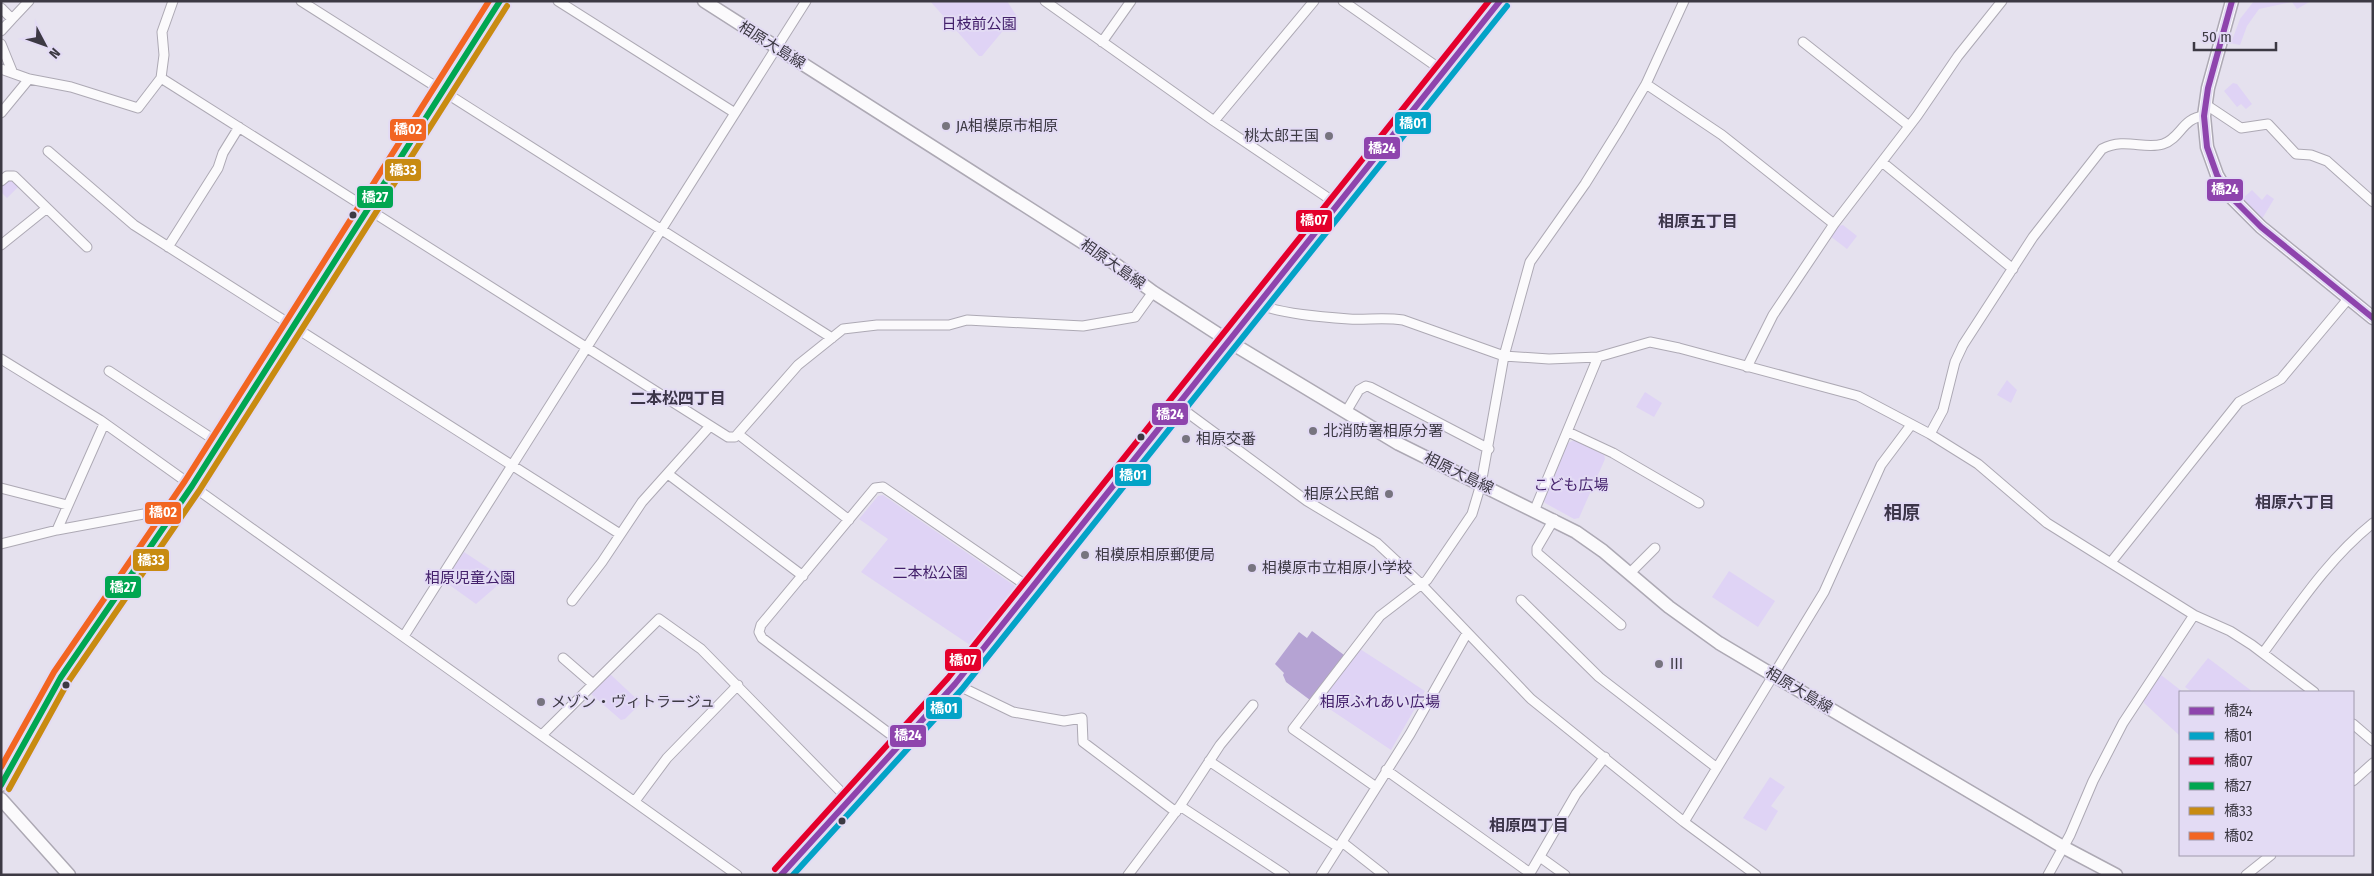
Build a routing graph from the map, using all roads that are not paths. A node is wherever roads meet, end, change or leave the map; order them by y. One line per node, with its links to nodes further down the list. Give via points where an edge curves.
1 (29, 1): 17 (street)
2 (173, 1): 26 (street, via 162,32 164,56)
3 (301, 1): 29 (street)
4 (500, 1): 29 (street)
5 (558, 1): 32 (street)
6 (704, 1): 22 (street, 相原大島線)
7 (806, 1): 22 (street)
8 (1045, 1): 19 (street)
9 (1130, 1): 19 (street)
10 (1314, 1): 33 (street)
11 (1343, 1): 24 (street)
12 (1500, 1): 24 (highway)
13 (1684, 1): 28 (street)
14 (2002, 1): 34 (street)
15 (2232, 1): 30 (street)
16 (1, 8): 17 (street)
17 (12, 19): 18 (street)
18 (1, 31)
19 (1102, 42): 33 (street)
20 (1804, 42): 34 (street)
21 (1, 44): 25 (street)
22 (777, 48): 32 (street); 49 (street, 相原大島線, via 1108,258)
23 (1, 69): 25 (street)
24 (1443, 71): 40 (highway)
25 (12, 72): 27 (street)
26 (161, 78): 27 (street, via 138,108 70,87); 35 (street)
27 (29, 79): 31 (street)
28 (1646, 84): 43 (street, via 1722,135); 57 (street, via 1593,172 1530,262)
29 (443, 90): 42 (street); 44 (street)
30 (2204, 110): 39 (street, via 2241,128 2268,124 2296,154 2327,161); 48 (street, via 2162,144 2119,143 2102,149 2046,219); 50 (street, via 2207,147 2228,194 2261,227)
31 (1, 113)
32 (735, 114): 44 (street)
33 (1214, 121): 40 (street)
34 (1909, 126): 37 (street)
35 (239, 127): 42 (street); 47 (street, via 218,168)
36 (48, 152): 47 (street, via 123,217)
37 (1882, 162): 43 (street); 48 (street)
38 (1, 181): 41 (street, via 7,176 14,176)
39 (2373, 202)
40 (1337, 204): 51 (highway)
41 (46, 208): 45 (street); 46 (street)
42 (368, 208): 53 (street); 56 (street)
43 (1834, 224): 60 (street, via 1773,315)
44 (661, 230): 54 (street); 56 (street)
45 (1, 246)
46 (87, 247)
47 (168, 247): 53 (street)
48 (2013, 269): 69 (street, via 1963,345 1955,362 1943,410)
49 (1153, 292): 54 (street, via 1135,317 1097,325 967,320 949,325 877,325 843,329); 55 (street, 相原大島線)
50 (2348, 299): 52 (street); 88 (street, via 2281,379 2239,402)
51 (1258, 304): 55 (highway); 57 (street, via 1270,309 1348,319 1403,320)
52 (2373, 318)
53 (292, 326): 70 (street); 72 (street)
54 (832, 338): 68 (street, via 798,365)
55 (1228, 341): 62 (highway); 63 (street, 相原大島線)
56 (587, 347): 66 (street); 72 (street)
57 (1504, 356): 58 (street, via 1549,360); 71 (street)
58 (1598, 357): 60 (street, via 1650,342); 67 (street)
59 (1, 359): 64 (street)
60 (1747, 367): 65 (street, via 1858,396)
61 (109, 371): 70 (street)
62 (1177, 405): 91 (street, via 1307,501 1377,544); 92 (highway)
63 (1346, 412): 71 (street, via 1359,390 1370,387); 74 (street, 相原大島線, via 1400,444)
64 (104, 424): 75 (street); 78 (street)
65 (1911, 425): 69 (street); 101 (street, via 1881,465 1824,592)
66 (710, 426): 68 (street, via 728,437); 73 (street)
67 (1568, 432): 77 (street, via 1613,453); 80 (street)
68 (738, 434): 82 (street)
69 (1930, 434): 88 (street, via 1978,464 2047,523)
70 (220, 443): 75 (street)
71 (1489, 449): 74 (street)
72 (512, 465): 85 (street); 98 (street)
73 (668, 474): 85 (street, via 642,502); 90 (street)
74 (1481, 484): 80 (street, 相原大島線); 91 (street, via 1472,514 1435,570)
75 (192, 486): 79 (street); 98 (street)
76 (1, 488): 78 (street)
77 (1699, 503)
78 (67, 505): 84 (street)
79 (176, 508): 84 (street); 117 (street, via 61,676)
80 (1534, 509): 81 (street, 相原大島線)
81 (1554, 519): 89 (street, 相原大島線, via 1588,540); 96 (street, via 1537,553)
82 (849, 520): 90 (street); 92 (street, via 874,488 883,487)
83 (2373, 523): 99 (street, via 2328,564)
84 (57, 530): 86 (street)
85 (620, 534): 94 (street)
86 (1, 544)
87 (1654, 548): 89 (street)
88 (2112, 562): 95 (street)
89 (1630, 573): 101 (street, 相原大島線, via 1687,621)
90 (802, 576): 110 (street, via 761,625 761,636)
91 (1421, 584): 97 (street); 118 (street, via 1380,616 1292,729)
92 (1030, 588): 103 (highway)
93 (1521, 600): 114 (street, via 1600,678)
94 (572, 601)
95 (2194, 615): 99 (street, via 2230,631); 125 (street, via 2123,723)
96 (1621, 625)
97 (1467, 633): 111 (street, via 1532,699); 115 (street)
98 (404, 636): 108 (street)
99 (2263, 653): 105 (street)
100 (563, 658): 102 (street)
101 (1772, 674): 114 (street); 125 (street, 相原大島線)
102 (592, 684): 104 (street, via 659,619 701,649); 108 (street)
103 (955, 684): 110 (highway); 122 (street, via 1013,712 1064,721 1082,718 1083,742)
104 (738, 685): 120 (street); 121 (street, via 667,758)
105 (2313, 691)
106 (1252, 705): 112 (street)
107 (2354, 725): 109 (street)
108 (542, 735): 121 (street)
109 (2373, 741)
110 (902, 743): 120 (highway)
111 (1605, 758): 123 (street); 127 (street, via 1576,794)
112 (1209, 762): 122 (street); 124 (street)
113 (2373, 763): 116 (street)
114 (1717, 768): 123 (street)
115 (1386, 770): 118 (street); 128 (street)
116 (2354, 780)
117 (1, 785)
118 (1376, 786): 124 (street)
119 (1, 799): 129 (street)
120 (849, 800): 131 (highway)
121 (634, 801): 130 (street)
122 (1178, 809): 132 (street); 133 (street)
123 (1684, 822): 137 (street)
124 (1340, 844): 134 (street); 135 (street)
125 (2063, 847): 138 (street); 139 (street, 相原大島線)
126 (2270, 856): 140 (street)
127 (1540, 857): 128 (street); 136 (street)
128 (1529, 874)
129 (69, 875)
130 (737, 875)
131 (781, 875)
132 (1128, 875)
133 (1286, 875)
134 (1321, 875)
135 (1384, 875)
136 (1565, 875)
137 (1756, 875)
138 (2048, 875)
139 (2116, 875)
140 (2246, 875)

